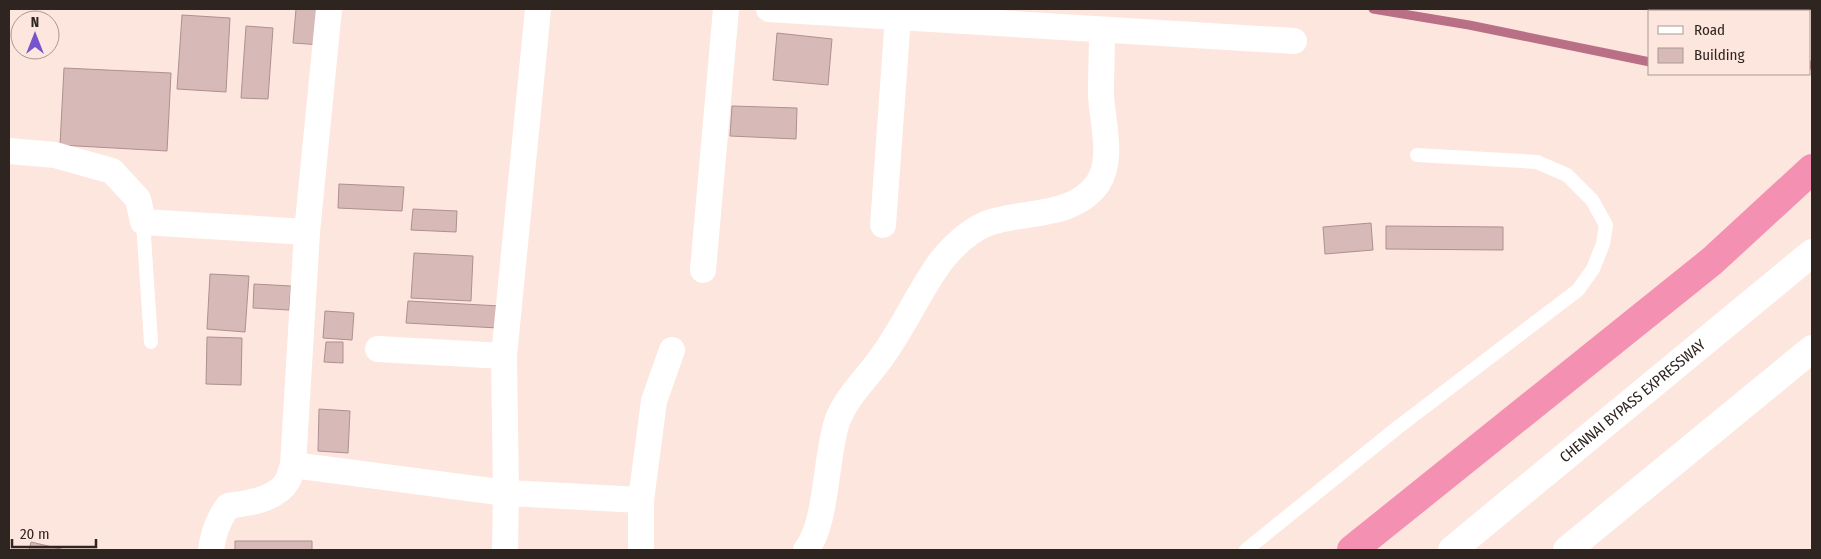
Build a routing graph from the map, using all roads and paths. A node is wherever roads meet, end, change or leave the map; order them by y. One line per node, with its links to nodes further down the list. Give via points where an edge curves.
1 (329, 9): 12 (street)
2 (538, 9): 19 (street)
3 (726, 9): 14 (street)
4 (770, 9): 5 (street)
5 (899, 13): 6 (street); 11 (street)
6 (1102, 30): 7 (street); 23 (street, via 1101,96 1106,149 1099,182 1088,196 1074,205 990,222 960,240 941,262 882,357 846,402 837,421 819,520)
7 (1294, 41)
8 (9, 151): 10 (street, via 55,155 112,171 138,199)
9 (1418, 155): 27 (lane, via 1537,162 1567,175 1592,200 1606,225 1603,244 1593,269 1578,290 1397,428)
10 (143, 222): 12 (street); 15 (lane)
11 (883, 225)
12 (307, 232): 20 (street)
13 (1812, 254): 28 (highway, CHENNAI BYPASS EXPRESSWAY)
14 (702, 270)
15 (151, 342)
16 (378, 349): 19 (street)
17 (1812, 349): 29 (highway)
18 (672, 350): 22 (street, via 654,400)
19 (504, 356): 21 (street)
20 (293, 465): 21 (street); 24 (street, via 288,481 270,496 228,506 214,532)
21 (506, 493): 22 (street); 25 (street)
22 (642, 500): 26 (street)
23 (810, 548)
24 (211, 550)
25 (505, 550)
26 (641, 550)
27 (1246, 550)
28 (1452, 550)
29 (1567, 550)

